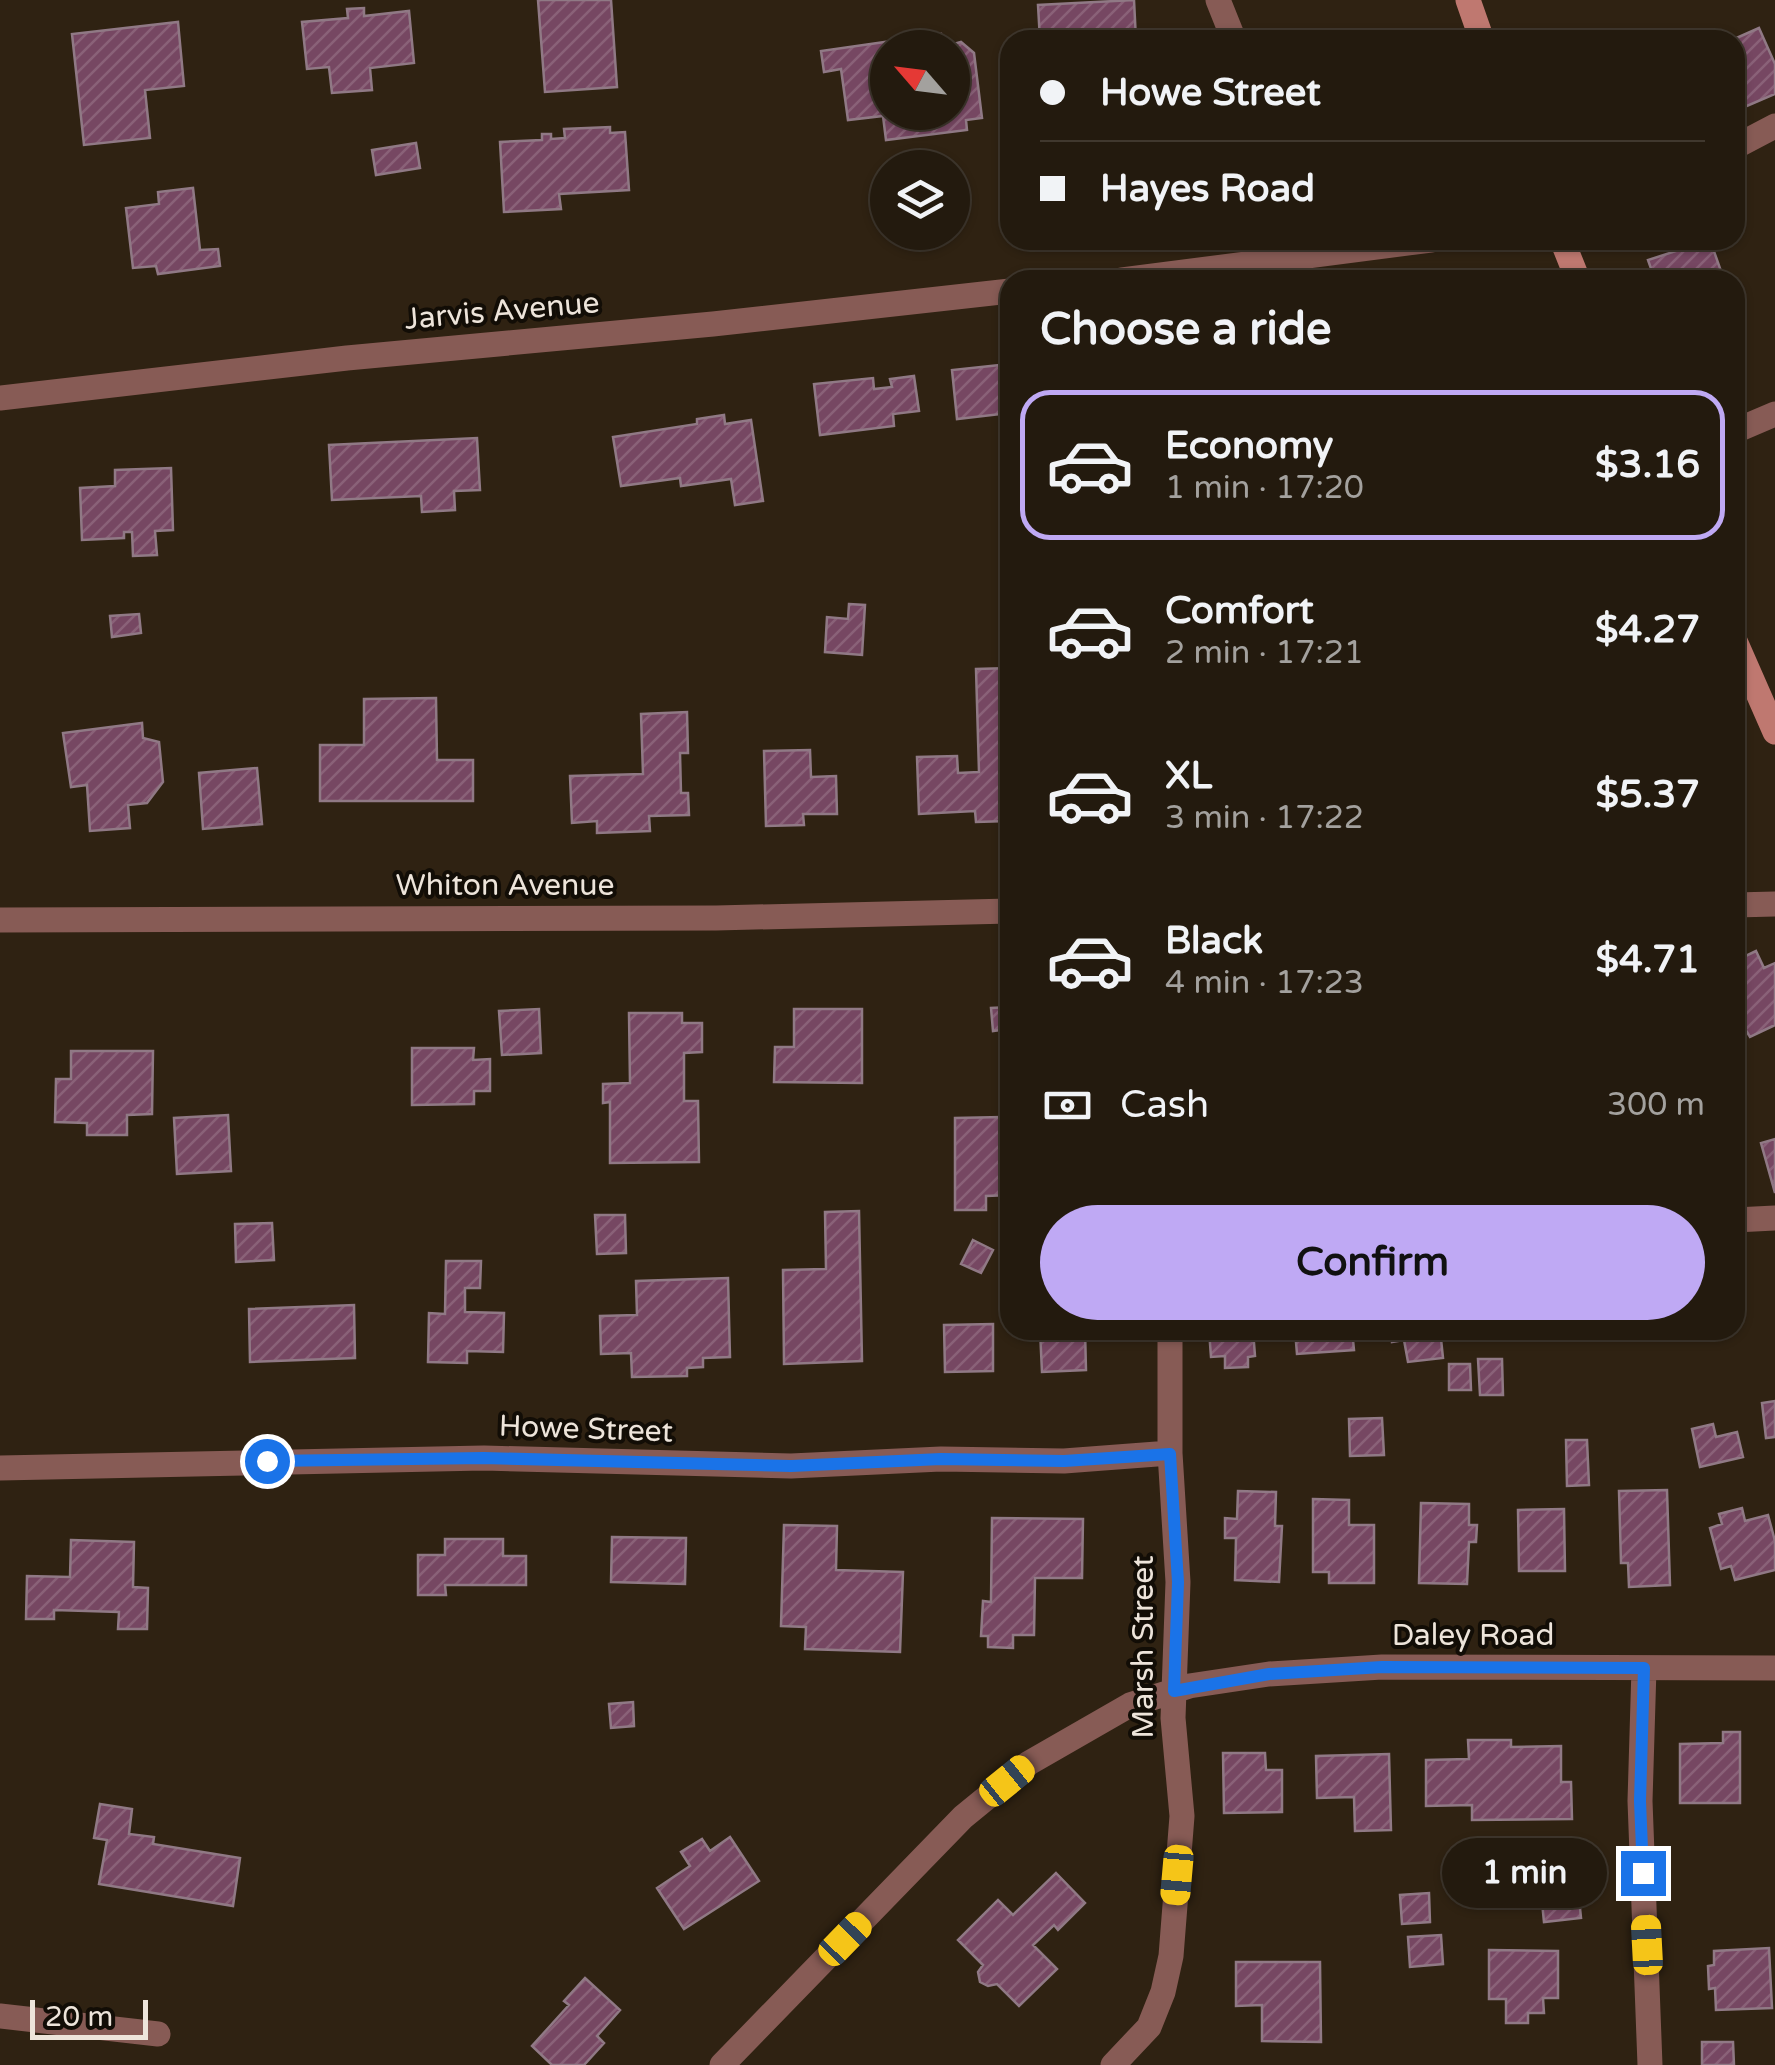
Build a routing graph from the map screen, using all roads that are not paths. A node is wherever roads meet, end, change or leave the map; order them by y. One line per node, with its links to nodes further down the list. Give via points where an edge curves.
1 (1218, 0): 3 (street)
2 (1468, 0): 4 (street)
3 (1230, 30)
4 (1478, 30)
5 (1775, 126): 6 (street)
6 (1745, 142)
7 (1285, 250): 8 (street)
8 (1176, 270)
9 (1000, 292): 10 (street, Jarvis Avenue)
10 (0, 398)
11 (1775, 414): 12 (street)
12 (1745, 427)
13 (1745, 664): 14 (street)
14 (1775, 732)
15 (1775, 904): 16 (street)
16 (1745, 905)
17 (1000, 911): 18 (street, Whiton Avenue)
18 (0, 920)
19 (1775, 1218): 20 (street)
20 (1745, 1220)
21 (1170, 1340): 22 (street, Marsh Street)
22 (1170, 1454): 23 (street, Howe Street, via 791,1466 484,1458); 26 (street, Marsh Street, via 1178,1582)
23 (0, 1468)
24 (1644, 1668): 25 (street, Daley Road); 26 (street, Daley Road, via 1382,1667 1269,1674); 31 (street, via 1640,1801)
25 (1775, 1668)
26 (1174, 1691): 29 (street, Daley Road, via 1130,1705 1029,1763 963,1817); 30 (street, Marsh Street, via 1182,1816 1170,1956 1148,2027)
27 (0, 2016): 28 (street)
28 (158, 2034)
29 (722, 2065)
30 (1113, 2065)
31 (1650, 2065)

